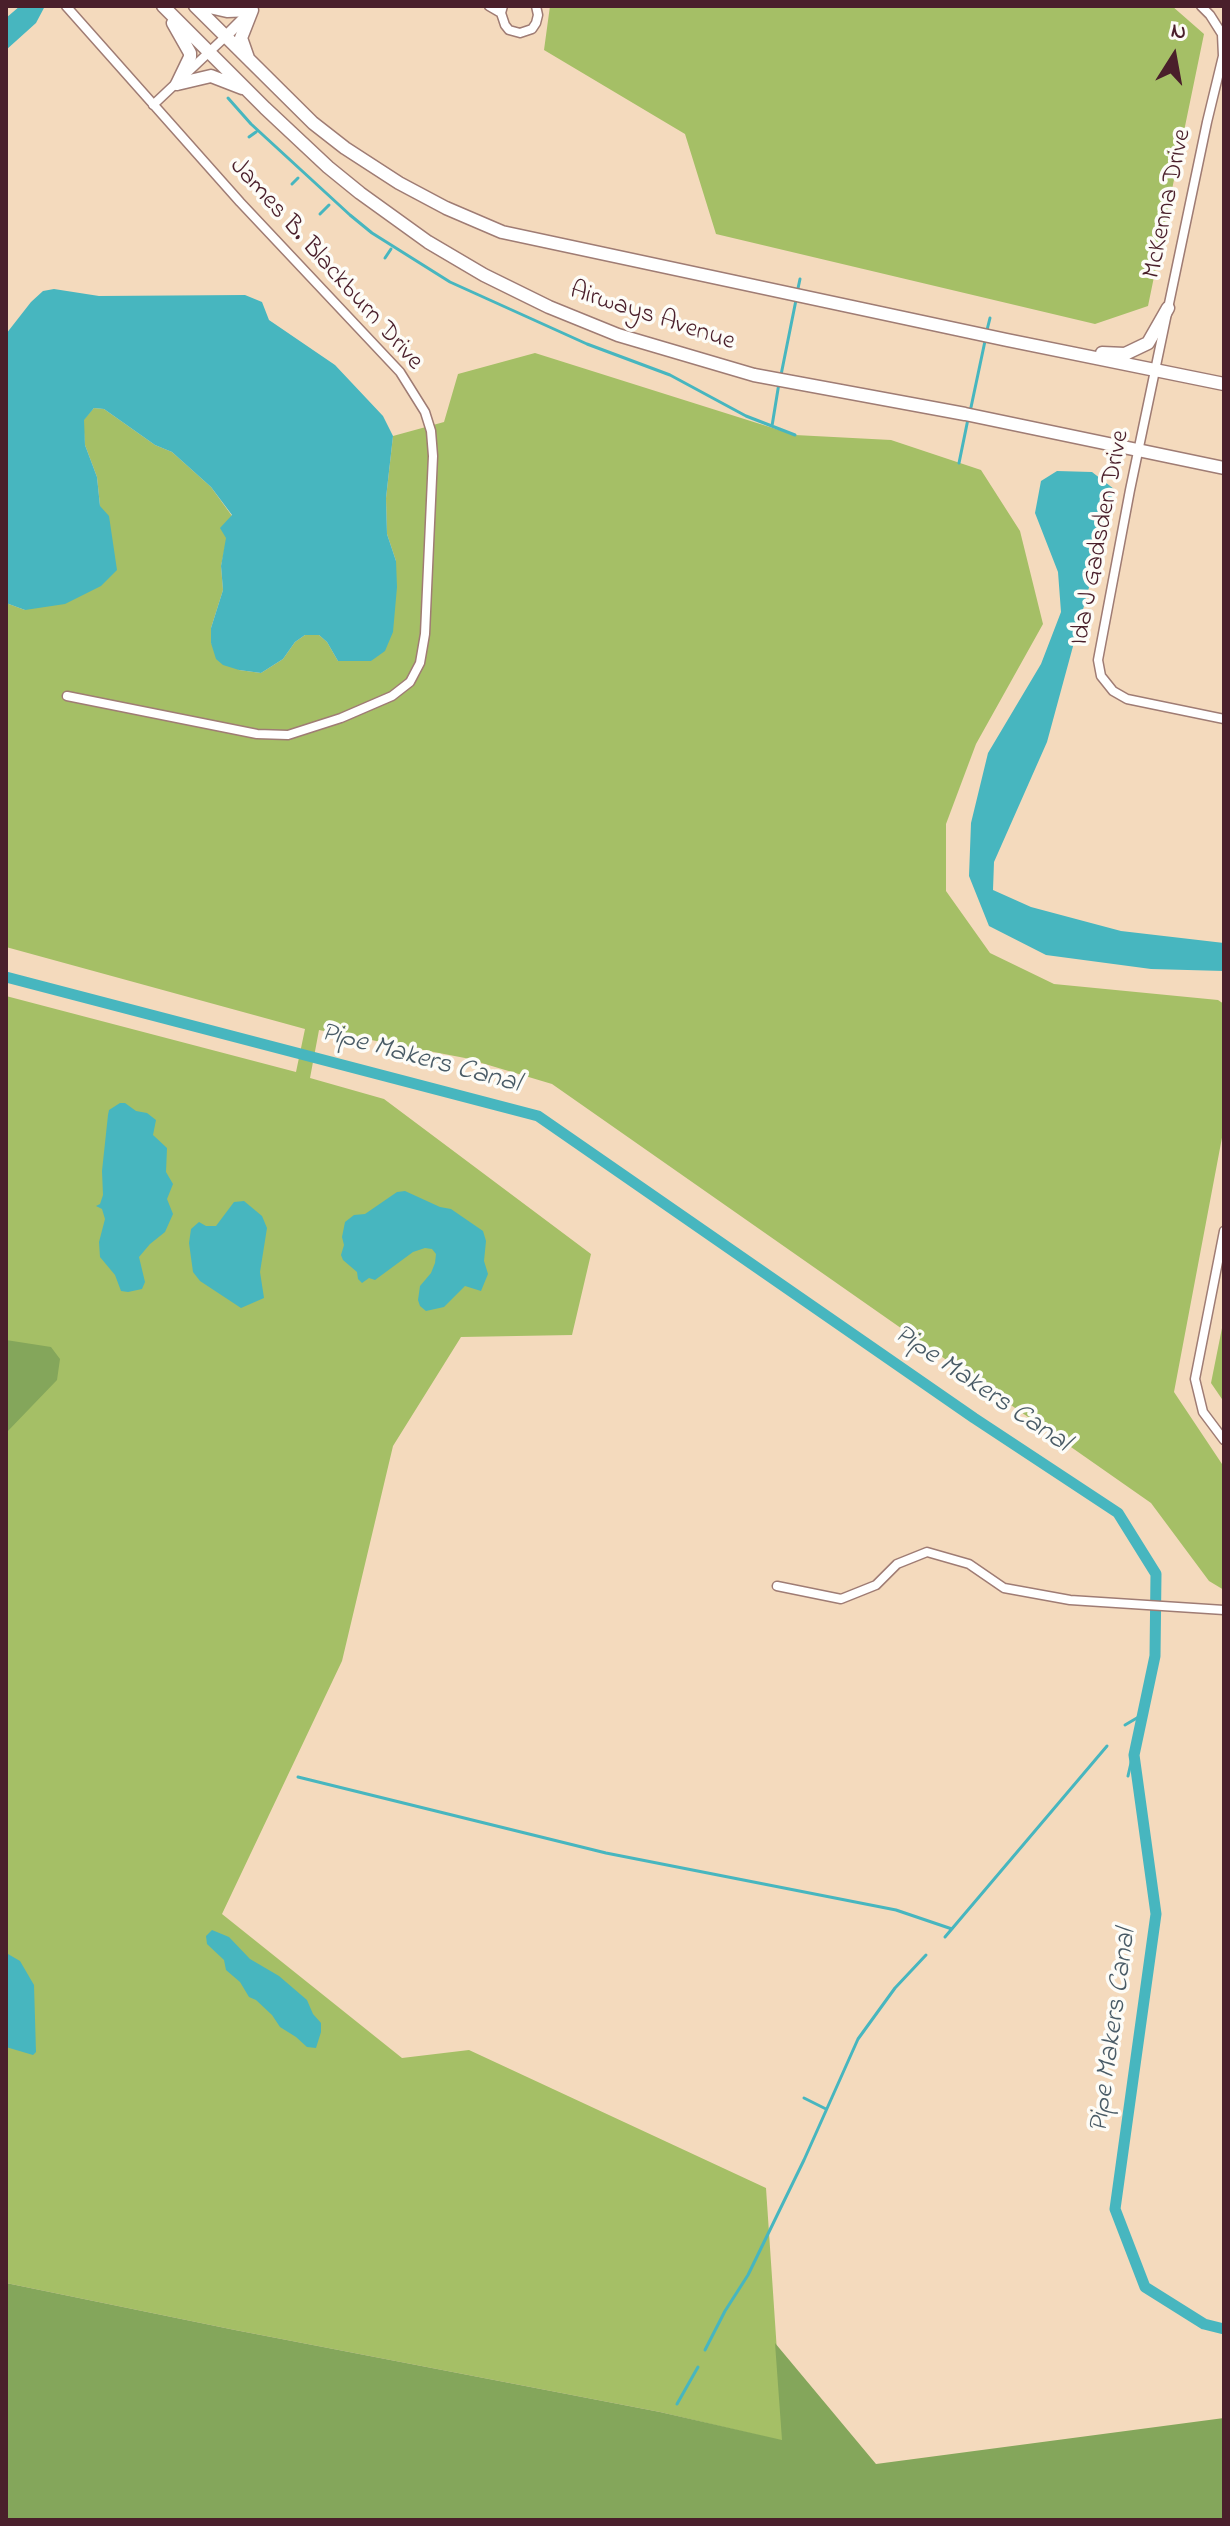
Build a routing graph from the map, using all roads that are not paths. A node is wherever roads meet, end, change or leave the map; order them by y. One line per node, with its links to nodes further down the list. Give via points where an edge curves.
1 (66, 6): 15 (street, James B. Blackburn Drive)
2 (162, 6): 11 (main road, Airways Avenue); 13 (main road, via 190,53)
3 (195, 6): 10 (main road, Airways Avenue)
4 (205, 6): 8 (main road, via 227,11)
5 (489, 6): 9 (street)
6 (536, 6): 9 (street, via 536,23 526,32 509,30)
7 (1201, 6): 16 (street, McKenna Drive, via 1222,34 1223,56)
8 (254, 8): 10 (street); 12 (main road, via 241,38)
9 (502, 10)
10 (224, 38): 11 (street); 12 (main road, Airways Avenue)
11 (210, 53): 13 (street); 14 (main road, Airways Avenue)
12 (249, 61): 17 (main road, Airways Avenue, via 345,148 399,183 502,232)
13 (177, 84): 14 (main road, via 211,76); 15 (street)
14 (249, 91): 20 (main road, Airways Avenue, via 328,167 428,242 549,307 618,335 780,380)
15 (153, 105): 22 (street, James B. Blackburn Drive, via 400,372 425,412 433,456 425,634 410,682 392,696 288,735 257,734)
16 (1168, 308): 17 (main road, via 1148,343 1125,354); 18 (street, McKenna Drive)
17 (1044, 348): 18 (main road, Airways Avenue)
18 (1155, 370): 19 (main road, Airways Avenue); 20 (street, Ida J Gadsden Drive)
19 (1224, 384)
20 (1140, 451): 21 (main road, Airways Avenue); 23 (street, Ida J Gadsden Drive, via 1098,660 1101,676 1127,699)
21 (1224, 468)
22 (67, 696)
23 (1224, 719)
24 (1224, 1231): 25 (street, via 1195,1379 1203,1412)
25 (1224, 1440)
26 (777, 1586): 27 (street, via 841,1599 876,1585 897,1564 927,1552 969,1564 1004,1588 1070,1600)
27 (1224, 1610)

